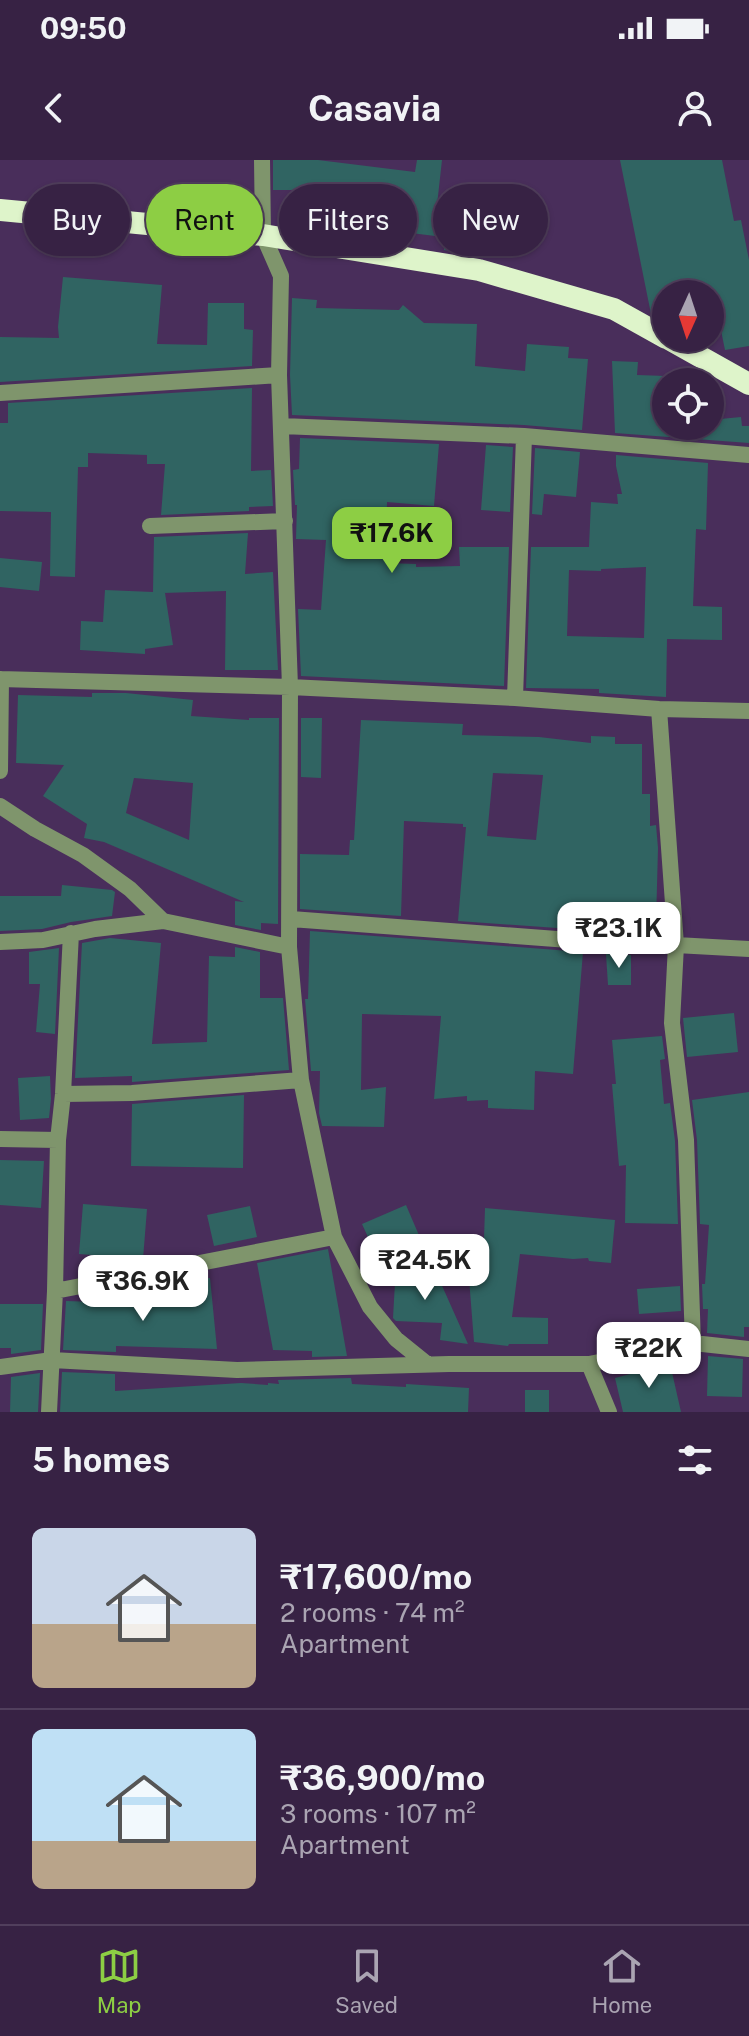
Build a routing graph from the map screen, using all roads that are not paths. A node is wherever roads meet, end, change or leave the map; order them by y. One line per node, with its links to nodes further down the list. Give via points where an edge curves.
1 (262, 160): 2 (street)
2 (262, 184)
3 (0, 210): 4 (highway)
4 (146, 224)
5 (263, 235): 6 (highway, via 479,270 614,309); 8 (street, via 281,276)
6 (652, 330)
7 (691, 352): 9 (highway)
8 (279, 375): 10 (street); 11 (street)
9 (749, 384)
10 (0, 393)
11 (282, 426): 12 (street); 14 (street)
12 (524, 436): 13 (street); 18 (street)
13 (749, 455)
14 (285, 521): 15 (street); 17 (street)
15 (150, 526)
16 (1, 679): 17 (street); 21 (street)
17 (290, 687): 18 (street); 23 (street)
18 (515, 698): 19 (street)
19 (659, 709): 20 (street); 27 (street)
20 (749, 711)
21 (0, 771)
22 (0, 806): 24 (street, via 83,855)
23 (291, 919): 27 (street); 28 (street)
24 (163, 921): 25 (street); 28 (street)
25 (71, 933): 26 (street); 31 (street)
26 (0, 942)
27 (676, 945): 29 (street); 36 (street, via 672,1023 686,1140)
28 (289, 947): 30 (street)
29 (749, 949)
30 (301, 1080): 31 (street); 34 (street)
31 (63, 1094): 33 (street)
32 (0, 1139): 33 (street)
33 (58, 1140): 35 (street)
34 (334, 1237): 35 (street); 39 (street, via 370,1307 396,1339)
35 (55, 1291): 38 (street)
36 (693, 1343): 37 (street); 40 (street)
37 (749, 1349)
38 (52, 1360): 39 (street, via 237,1370); 41 (street); 42 (street)
39 (427, 1364): 40 (street)
40 (589, 1364): 43 (street)
41 (0, 1367)
42 (49, 1412)
43 (609, 1412)

